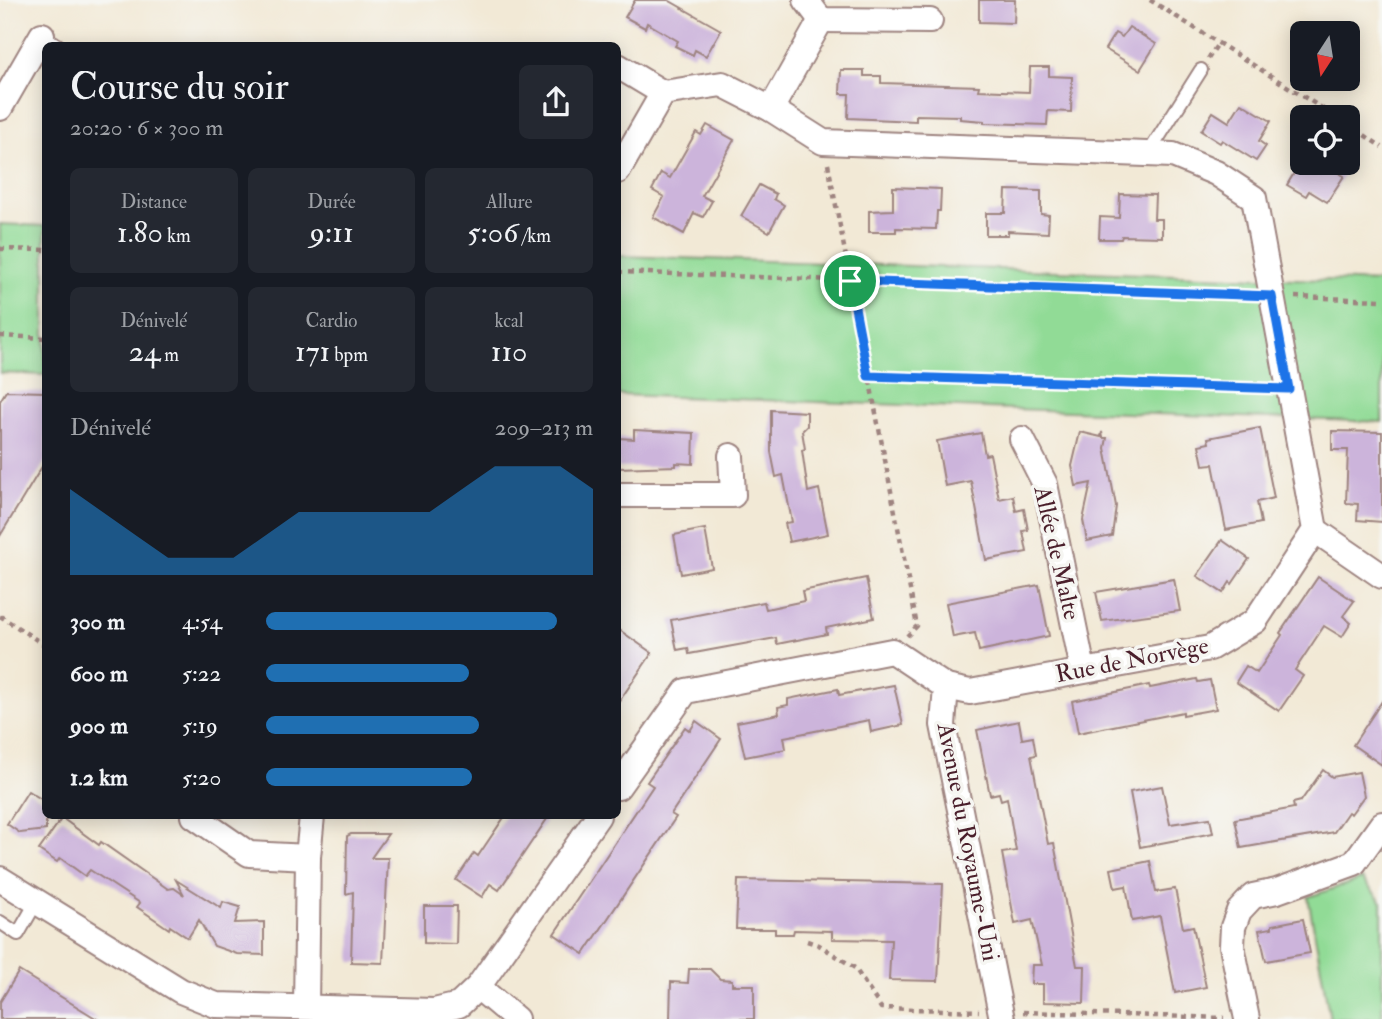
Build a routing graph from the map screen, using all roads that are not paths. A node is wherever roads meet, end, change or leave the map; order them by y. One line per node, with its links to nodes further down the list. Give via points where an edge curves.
1 (806, 0): 2 (street)
2 (821, 20): 3 (street); 9 (street)
3 (930, 21)
4 (42, 51): 8 (street)
5 (621, 68): 7 (street)
6 (1201, 70): 10 (lane)
7 (663, 93): 9 (street, via 722,84); 11 (street)
8 (0, 108)
9 (771, 110): 10 (street, via 823,142)
10 (1148, 154): 15 (street, via 1174,155 1216,173 1254,198)
11 (621, 166)
12 (1022, 439): 17 (street, Allée de Malte, via 1045,484)
13 (731, 456): 14 (street, via 733,495)
14 (621, 495)
15 (1315, 530): 16 (street); 17 (street, Rue de Norvège, via 1255,621 1244,628 1210,648)
16 (1382, 576)
17 (1083, 670): 18 (street, Rue de Norvège, via 970,692)
18 (946, 687): 19 (street, Avenue du Royaume-Uni, via 892,651 686,691); 31 (street, Avenue du Royaume-Uni, via 943,725)
19 (621, 783)
20 (198, 819): 24 (street, via 249,854)
21 (312, 819): 24 (street)
22 (596, 819): 28 (street)
23 (1382, 824): 33 (street, via 1354,863 1253,896 1239,911 1232,946)
24 (308, 857): 29 (street)
25 (0, 879): 26 (street)
26 (37, 901): 27 (lane, via 18,934); 29 (street, via 181,991 216,1005)
27 (0, 922)
28 (478, 987): 30 (street, via 459,1005); 32 (street)
29 (306, 1007): 30 (street)
30 (374, 1014)
31 (1001, 1015)
32 (516, 1019)
33 (1247, 1019)

